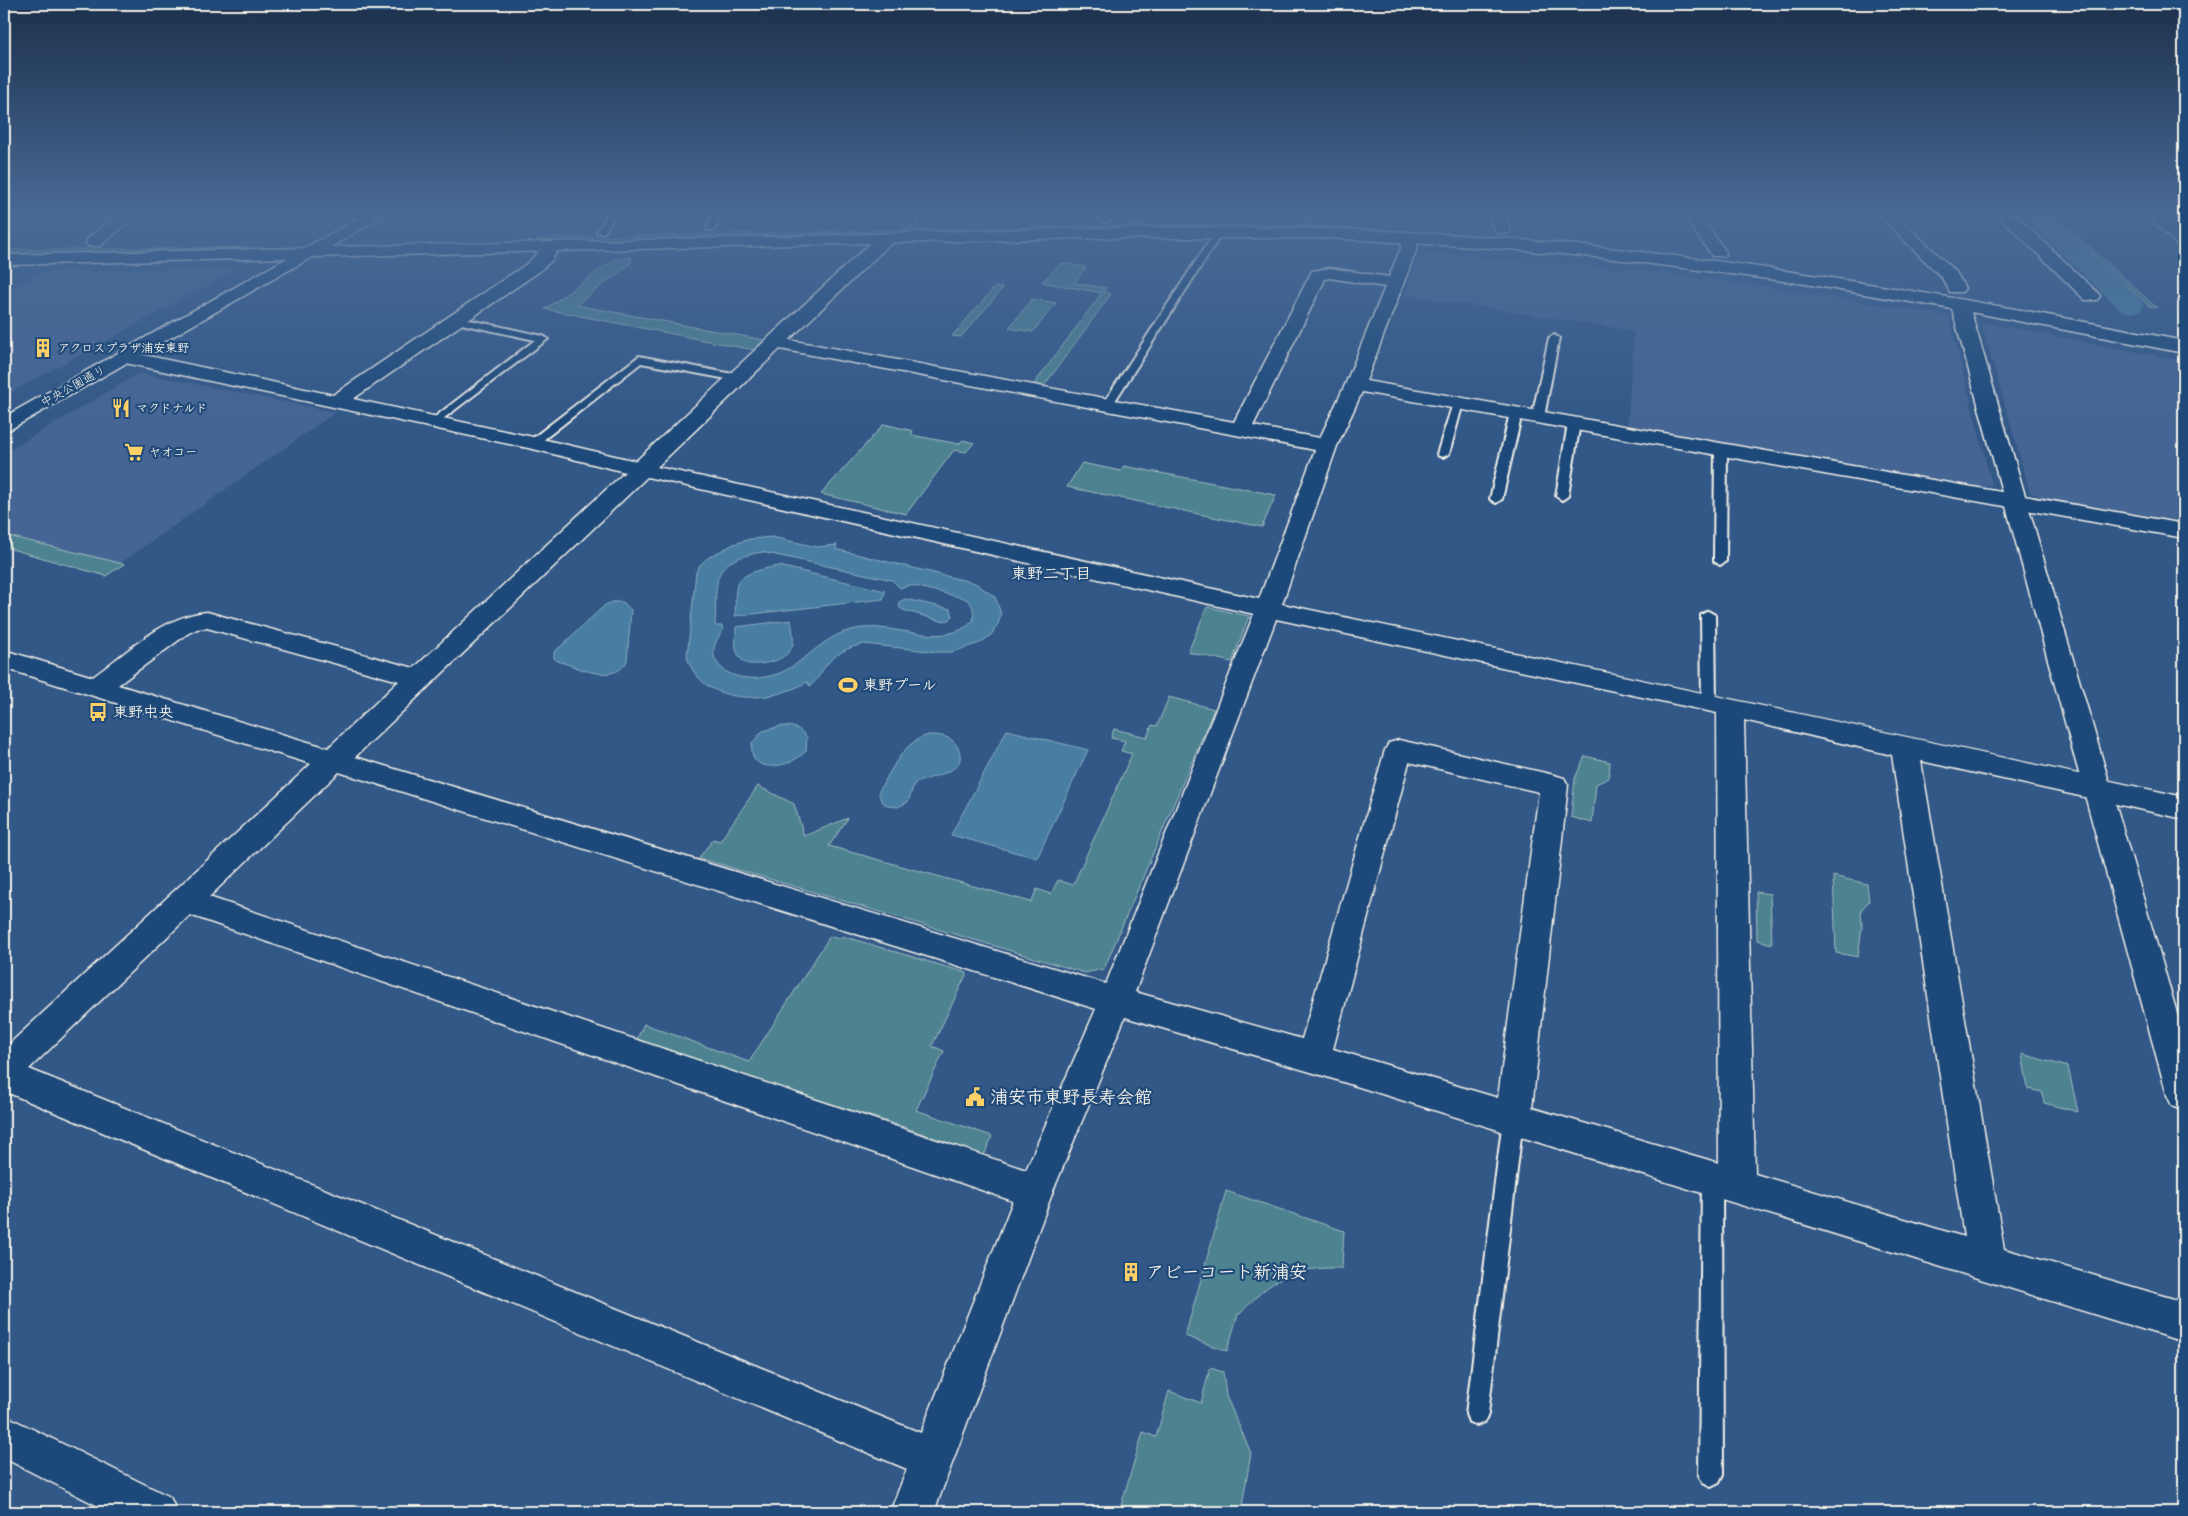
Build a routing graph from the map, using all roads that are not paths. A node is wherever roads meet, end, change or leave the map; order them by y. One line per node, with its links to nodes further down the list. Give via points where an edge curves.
1 (252, 285): 18 (street, 中央公園通り)
2 (508, 285): 13 (street)
3 (837, 285): 16 (street)
4 (1184, 285): 23 (lane)
5 (1313, 285): 29 (street)
6 (1394, 285): 20 (street)
7 (1860, 285): 11 (street)
8 (1893, 285): 11 (street)
9 (1953, 285): 11 (street)
10 (2070, 285): 14 (street, via 2087,303)
11 (1958, 297): 12 (street); 17 (street); 37 (street)
12 (2054, 305)
13 (456, 320): 21 (street); 26 (lane, via 543,339)
14 (2184, 332)
15 (1554, 338): 25 (lane)
16 (776, 343): 19 (street); 23 (street)
17 (2184, 346)
18 (125, 357): 21 (street); 28 (street, 中央公園通り)
19 (738, 378): 30 (lane, via 639,360); 34 (street)
20 (1355, 385): 22 (street); 31 (street)
21 (337, 401): 26 (street)
22 (1458, 403): 24 (street); 33 (lane)
23 (1108, 404): 29 (street)
24 (1516, 413): 25 (street); 36 (lane)
25 (1538, 417): 27 (street)
26 (435, 422): 30 (street)
27 (1574, 423): 32 (street); 35 (lane)
28 (4, 425)
29 (1242, 429): 31 (street)
30 (533, 444): 34 (street)
31 (1327, 446): 40 (street)
32 (1720, 448): 37 (street); 39 (lane)
33 (1443, 454)
34 (643, 470): 40 (street); 43 (street)
35 (1562, 496)
36 (1496, 499)
37 (2016, 502): 38 (street); 48 (street)
38 (2184, 531)
39 (1720, 561)
40 (1268, 609): 45 (street); 51 (street)
41 (1708, 615): 45 (lane)
42 (4, 659): 44 (street)
43 (419, 678): 44 (street, via 208,620 193,621 178,628); 47 (street)
44 (97, 687): 47 (street)
45 (1719, 705): 46 (street); 56 (street)
46 (1905, 748): 48 (street); 58 (street)
47 (333, 759): 50 (street); 51 (street)
48 (2098, 789): 49 (street); 54 (street)
49 (2184, 808)
50 (184, 900): 53 (street); 57 (street)
51 (1116, 1000): 52 (street); 57 (street)
52 (1314, 1058): 55 (street); 55 (street, via 1399,750 1554,785)
53 (4, 1073): 62 (street)
54 (2184, 1095)
55 (1512, 1120): 56 (street); 60 (lane)
56 (1725, 1183): 58 (street); 63 (lane)
57 (1035, 1191): 62 (street)
58 (1987, 1262): 59 (street)
59 (2184, 1322)
60 (1477, 1414)
61 (4, 1436): 64 (street)
62 (931, 1458): 65 (street)
63 (1711, 1475)
64 (155, 1512)
65 (912, 1512)

